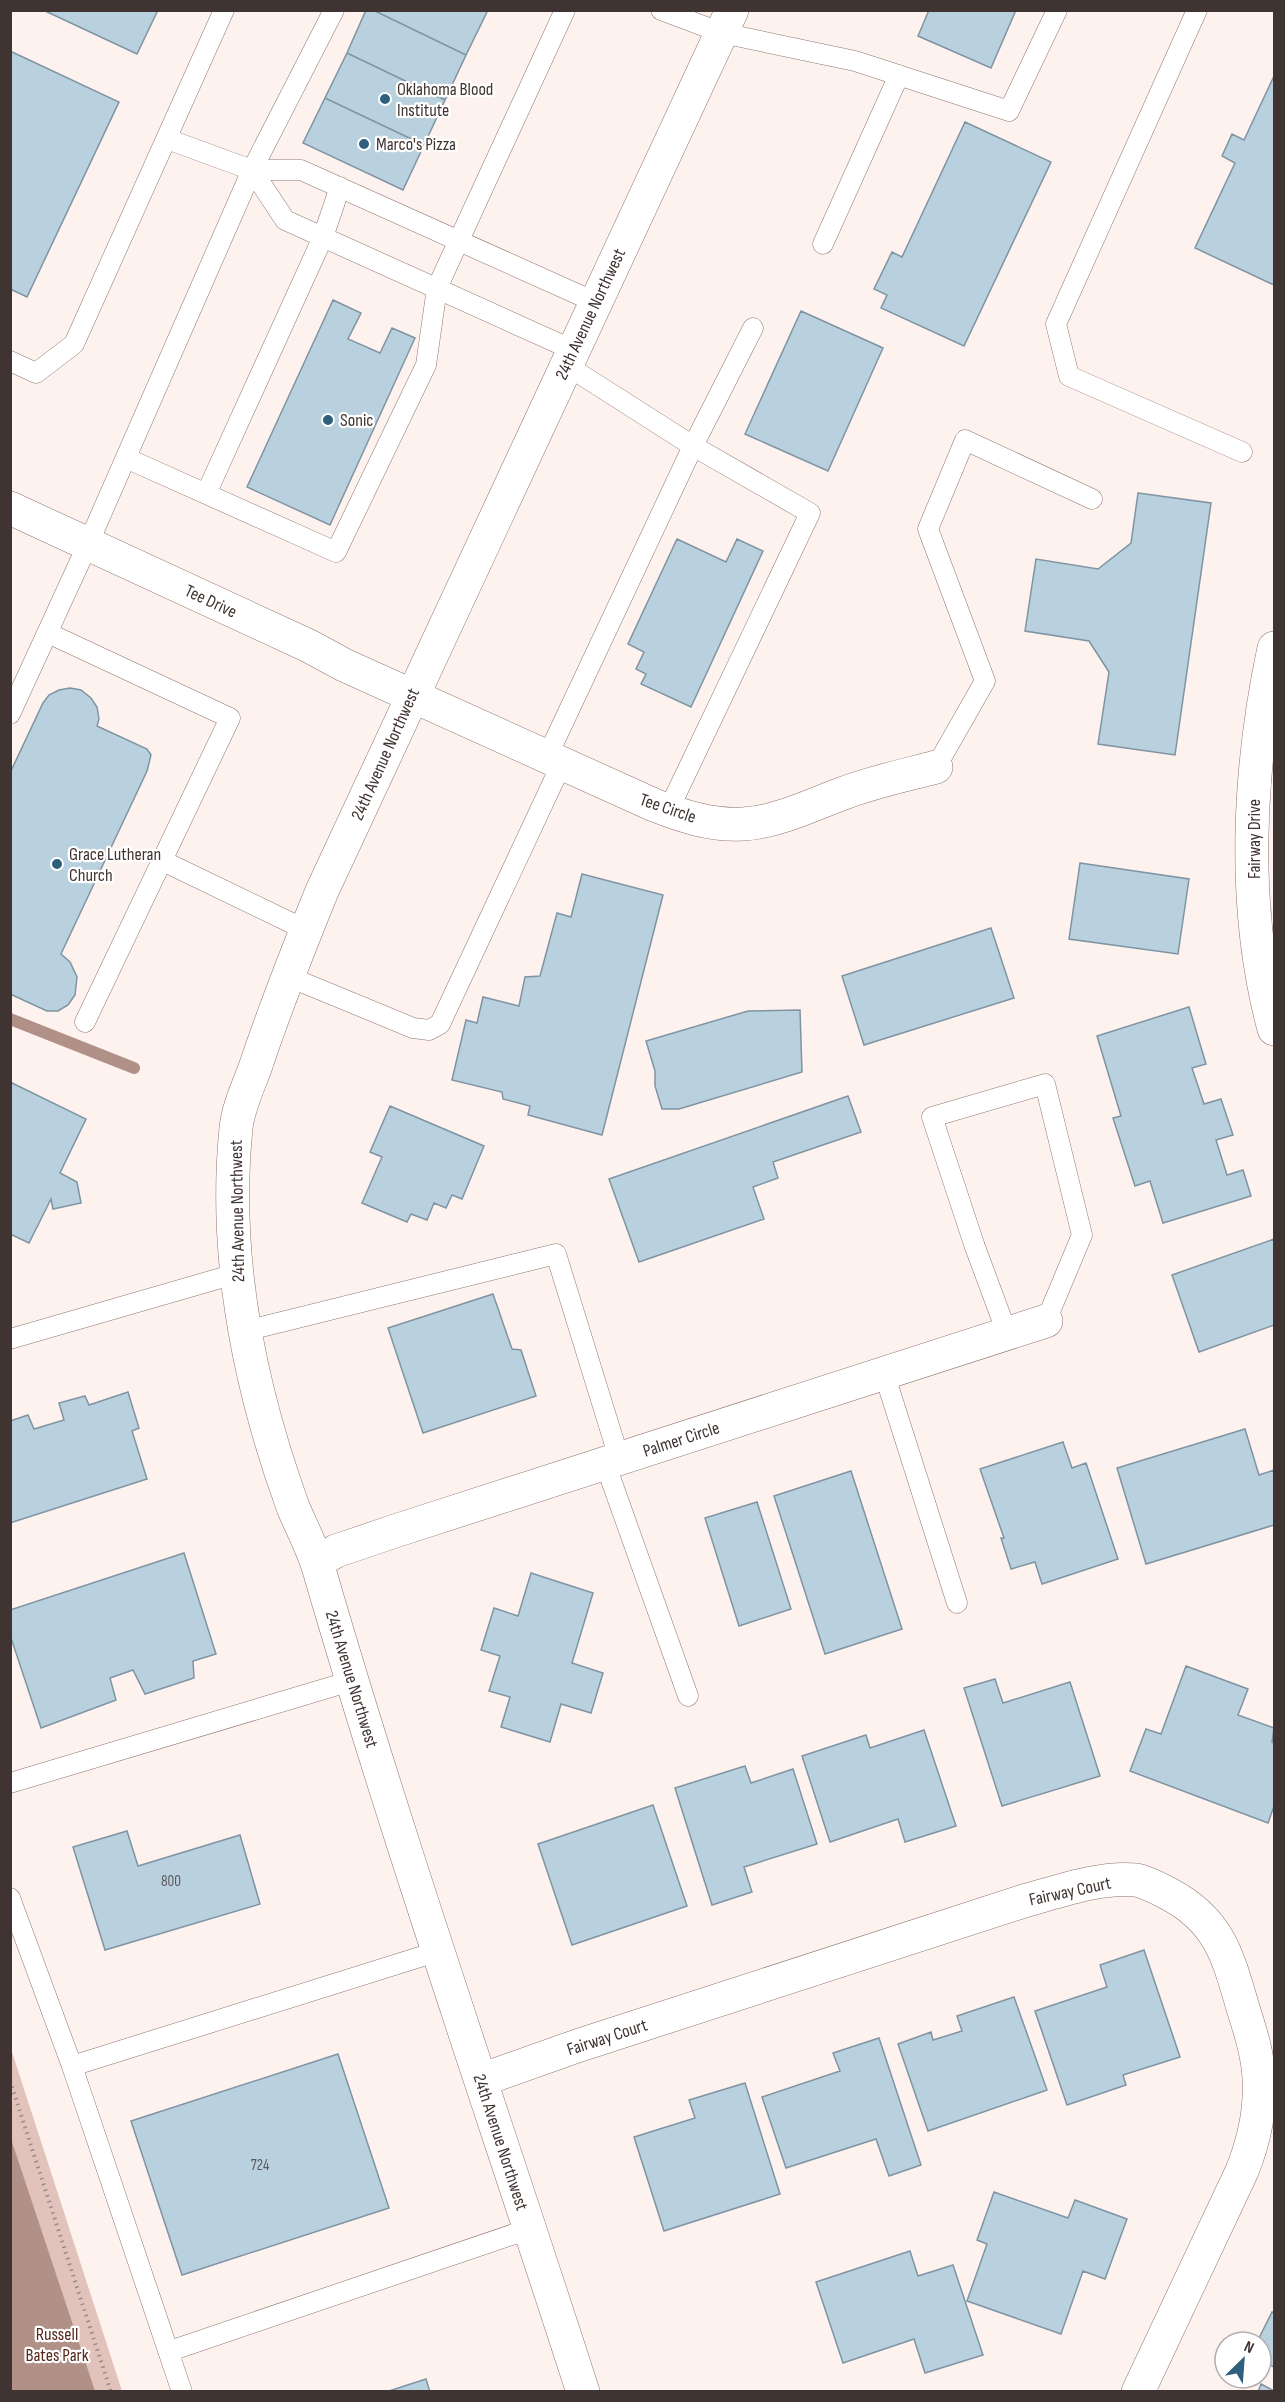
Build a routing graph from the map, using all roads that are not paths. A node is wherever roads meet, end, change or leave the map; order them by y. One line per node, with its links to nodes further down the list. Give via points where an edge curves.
1 (224, 10): 9 (lane)
2 (334, 10): 10 (lane)
3 (566, 10): 13 (lane)
4 (661, 10): 7 (lane)
5 (1057, 10): 8 (lane, via 1009,111)
6 (1197, 10): 21 (lane, via 1056,324 1069,376)
7 (727, 22): 8 (lane); 16 (street, 24th Avenue Northwest)
8 (899, 75): 14 (lane)
9 (166, 139): 10 (lane); 19 (lane, via 74,344 36,372)
10 (252, 170): 11 (lane, via 301,170); 12 (lane, via 285,220); 22 (lane)
11 (340, 187): 12 (lane); 13 (lane)
12 (323, 237): 15 (lane); 23 (lane)
13 (458, 239): 15 (lane); 16 (lane)
14 (823, 244)
15 (436, 288): 18 (lane); 23 (lane, via 426,365 336,552)
16 (595, 302): 18 (street, 24th Avenue Northwest)
17 (753, 328): 20 (lane)
18 (570, 358): 20 (lane); 29 (street, 24th Avenue Northwest)
19 (10, 361)
20 (693, 446): 31 (lane); 33 (lane, via 810,513)
21 (1242, 452)
22 (126, 458): 23 (lane); 26 (lane)
23 (206, 494)
24 (1092, 499): 32 (lane, via 965,440 928,529 985,681)
25 (10, 508): 26 (street, Tee Drive)
26 (88, 544): 27 (lane); 29 (street, Tee Drive)
27 (48, 633): 30 (lane); 35 (lane, via 230,718)
28 (1275, 648): 34 (street, Fairway Drive, via 1262,709)
29 (412, 694): 31 (street, Tee Circle); 36 (street, 24th Avenue Northwest)
30 (10, 714)
31 (555, 760): 33 (street, Tee Circle); 37 (lane, via 440,1024 429,1030 413,1028)
32 (936, 767): 33 (street, Tee Circle, via 845,792 808,808 743,824 690,819)
33 (668, 811)
34 (1263, 813): 39 (street, Fairway Drive, via 1255,922)
35 (163, 861): 36 (lane); 38 (lane)
36 (306, 930): 37 (street, 24th Avenue Northwest)
37 (287, 976): 40 (street, 24th Avenue Northwest, via 236,1123)
38 (85, 1022)
39 (1275, 1029)
40 (235, 1274): 42 (street, 24th Avenue Northwest); 44 (lane)
41 (1046, 1321): 43 (street, Palmer Circle); 43 (lane, via 1082,1235 1045,1084 932,1117)
42 (245, 1331): 46 (lane, via 556,1254); 47 (street, 24th Avenue Northwest, via 251,1365 290,1496)
43 (1007, 1334): 45 (street, Palmer Circle)
44 (10, 1339)
45 (884, 1373): 46 (street, Palmer Circle); 48 (lane)
46 (612, 1461): 47 (street, Palmer Circle, via 346,1548); 50 (lane)
47 (317, 1562): 49 (street, 24th Avenue Northwest)
48 (957, 1603)
49 (351, 1680): 51 (lane); 53 (street, 24th Avenue Northwest)
50 (688, 1696)
51 (10, 1782)
52 (10, 1899): 54 (lane)
53 (439, 1951): 54 (lane); 55 (street, 24th Avenue Northwest)
54 (72, 2066): 57 (lane)
55 (481, 2080): 56 (street, 24th Avenue Northwest); 60 (street, Fairway Court, via 1024,1901 1113,1881 1136,1880 1158,1888 1203,1917 1229,1961 1252,2037 1259,2077 1259,2109 1253,2144 1242,2171)
56 (529, 2229): 57 (lane); 59 (street, 24th Avenue Northwest)
57 (170, 2351): 58 (lane)
58 (182, 2391)
59 (583, 2391)
60 (1138, 2391)

